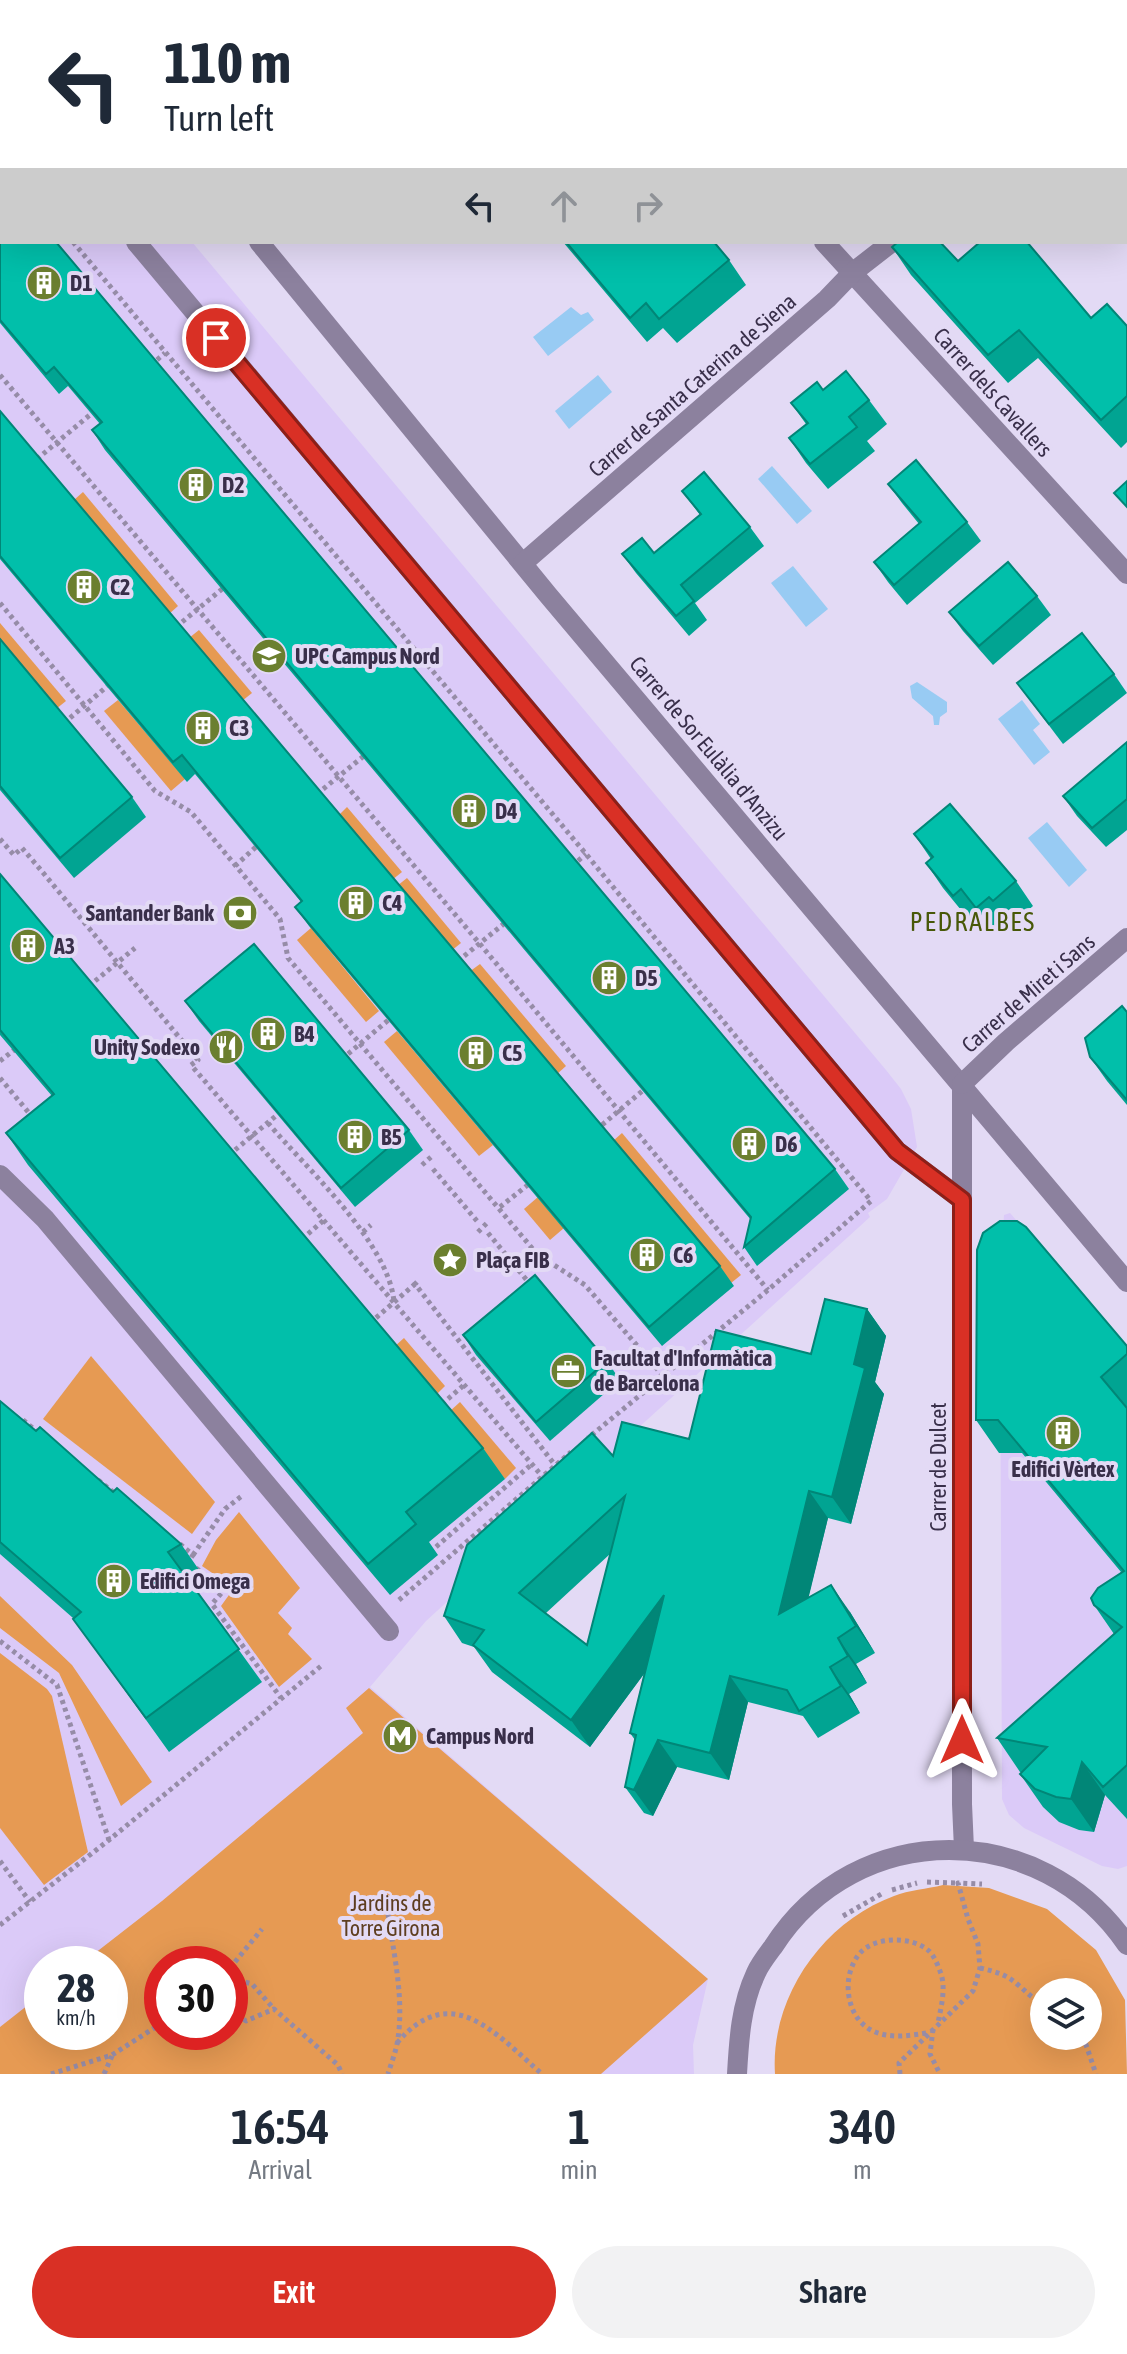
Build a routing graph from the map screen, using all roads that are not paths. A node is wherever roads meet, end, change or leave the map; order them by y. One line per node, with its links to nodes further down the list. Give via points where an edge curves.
1 (138, 244): 11 (street, via 897,1151)
2 (261, 244): 6 (street, Carrer de Sor Eulàlia d'Anzizu)
3 (826, 244): 5 (street, Carrer dels Cavallers)
4 (889, 244): 5 (street, Carrer de Santa Caterina de Siena)
5 (852, 273): 6 (street, Carrer de Santa Caterina de Siena); 7 (street, Carrer dels Cavallers)
6 (523, 563): 9 (street, Carrer de Sor Eulàlia d'Anzizu)
7 (1127, 574)
8 (1127, 938): 9 (street, Carrer de Miret i Sans)
9 (962, 1084): 11 (street, Carrer de Dulcet); 12 (street, Carrer de Sor Eulàlia d'Anzizu)
10 (0, 1175): 13 (street, via 45,1219)
11 (962, 1200): 14 (street, Carrer de Dulcet)
12 (1127, 1282)
13 (389, 1631)
14 (964, 1849): 15 (street, via 1034,1866); 17 (street, via 876,1862 813,1899 787,1925 756,1972 739,2027)
15 (1121, 1921): 16 (street)
16 (1127, 1945)
17 (737, 2074)

